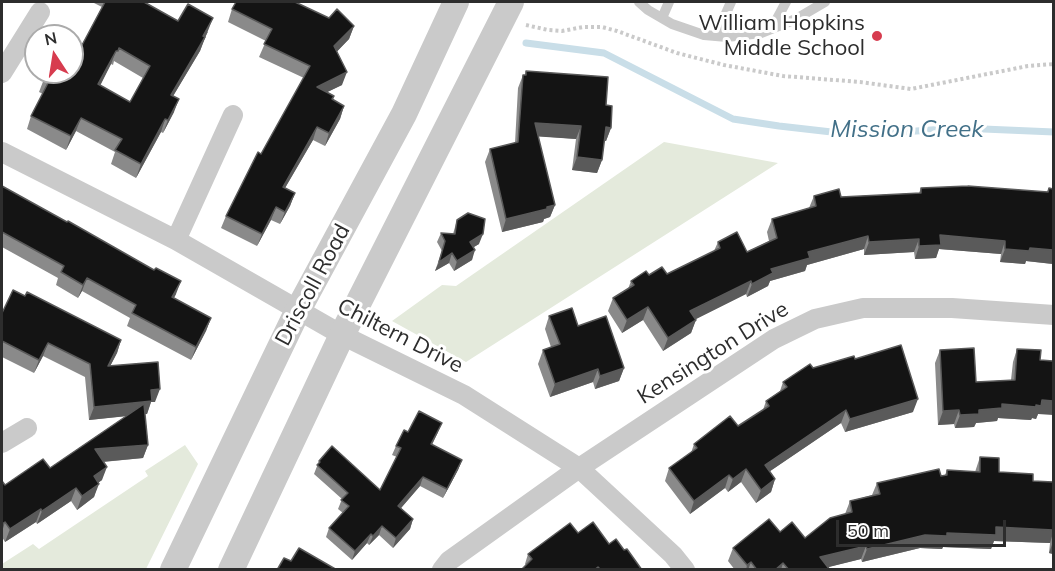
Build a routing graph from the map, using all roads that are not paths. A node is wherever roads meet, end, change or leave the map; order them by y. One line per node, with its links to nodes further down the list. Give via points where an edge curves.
1 (456, 2): 16 (street, Driscoll Road, via 404,114)
2 (639, 2): 9 (lane)
3 (669, 2): 9 (lane)
4 (732, 2): 11 (lane)
5 (786, 2): 10 (lane)
6 (825, 2): 10 (lane)
7 (40, 12): 12 (street)
8 (516, 12): 18 (street)
9 (662, 18): 11 (lane)
10 (772, 28): 11 (lane, via 761,33)
11 (716, 36)
12 (2, 74)
13 (233, 115): 15 (street)
14 (2, 152): 15 (street, Chiltern Drive)
15 (176, 240): 16 (street, Chiltern Drive)
16 (298, 310): 18 (street, Chiltern Drive); 22 (street, Driscoll Road)
17 (1053, 315): 21 (street, Kensington Drive, via 952,308 863,308 815,319 774,339)
18 (342, 335): 21 (street, Chiltern Drive, via 464,395); 23 (street)
19 (27, 428): 20 (street)
20 (2, 443)
21 (579, 468): 24 (street, Kensington Drive, via 449,561); 25 (street, Chiltern Drive)
22 (173, 570)
23 (231, 570)
24 (442, 570)
25 (685, 570)

